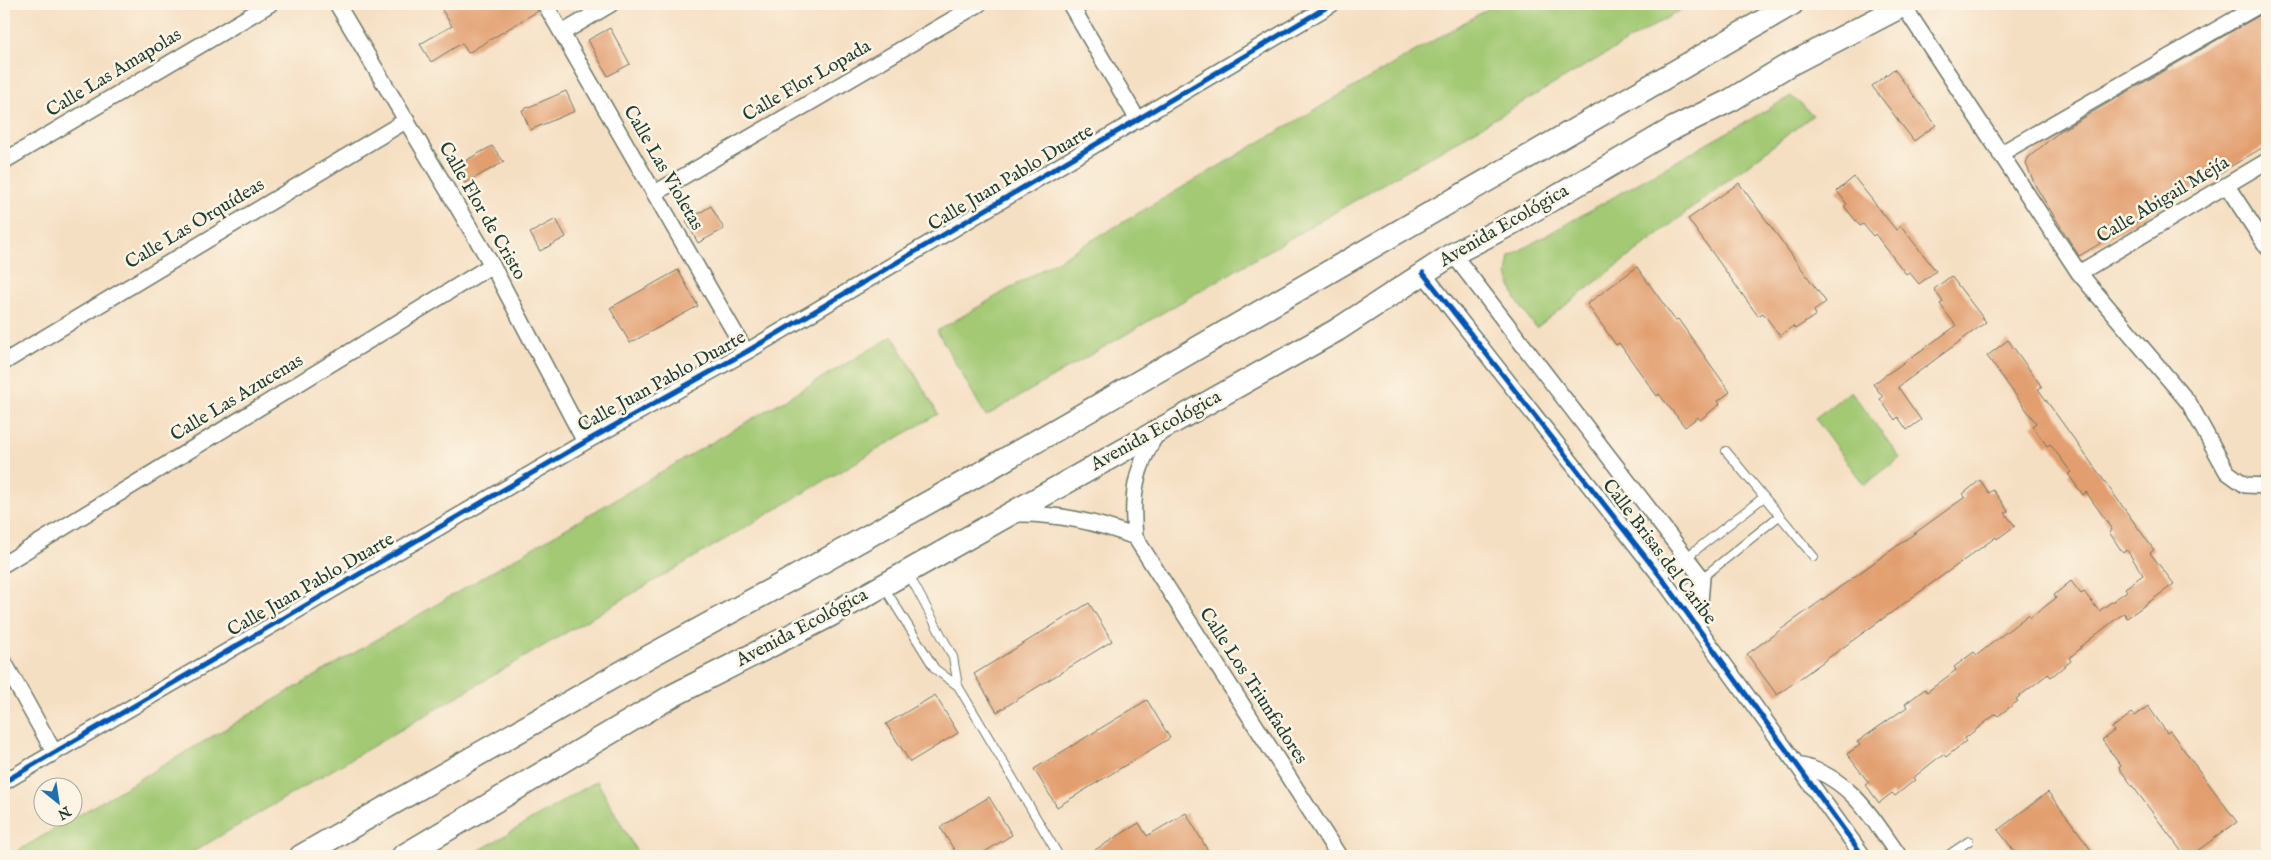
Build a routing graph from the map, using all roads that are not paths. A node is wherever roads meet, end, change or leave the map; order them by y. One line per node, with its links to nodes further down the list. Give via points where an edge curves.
1 (270, 4): 16 (street, Calle Las Amapolas)
2 (337, 4): 12 (street, Calle Flor de Cristo)
3 (545, 4): 11 (street, Calle Las Violetas)
4 (611, 4): 11 (street)
5 (979, 4): 18 (street, Calle Flor Lopada)
6 (1070, 4): 13 (street)
7 (1332, 4): 13 (street, Calle Juan Pablo Duarte)
8 (1792, 4): 49 (main road, via 990,468 650,656)
9 (2261, 4): 14 (street)
10 (1905, 5): 14 (street); 20 (main road, Avenida Ecológica, via 1674,128)
11 (562, 33): 18 (street, Calle Las Violetas)
12 (407, 120): 21 (street, Calle Flor de Cristo); 25 (street, Calle Las Orquídeas)
13 (1138, 120): 24 (street, Calle Juan Pablo Duarte)
14 (2000, 154): 23 (street)
15 (2267, 160): 17 (street, Calle Abigail Mejía)
16 (4, 161)
17 (2227, 186): 19 (street); 23 (street, Calle Abigail Mejía)
18 (655, 193): 24 (street, Calle Las Violetas)
19 (2267, 247)
20 (1453, 254): 22 (main road, Avenida Ecológica); 35 (street, Calle Brisas del Caribe)
21 (492, 265): 27 (street, Calle Flor de Cristo); 36 (street, Calle Las Azucenas)
22 (1423, 272): 26 (main road, Avenida Ecológica, via 1337,330); 38 (street, Calle Brisas del Caribe)
23 (2079, 273): 29 (street, via 2188,403 2227,472 2245,486)
24 (746, 352): 27 (street, Calle Juan Pablo Duarte)
25 (4, 362)
26 (1160, 428): 31 (main road, Avenida Ecológica); 33 (street, Calle Los Triunfadores, via 1135,480 1132,508)
27 (584, 442): 45 (street, Calle Juan Pablo Duarte)
28 (1726, 451): 30 (lane)
29 (2267, 486)
30 (1764, 497): 32 (lane); 35 (lane)
31 (1009, 514): 33 (street, via 1041,513 1072,518); 37 (main road, Avenida Ecológica)
32 (1779, 516): 34 (lane); 39 (lane)
33 (1134, 537): 52 (street, Calle Los Triunfadores)
34 (1814, 557)
35 (1686, 558): 38 (lane); 39 (street, Calle Brisas del Caribe)
36 (4, 564)
37 (907, 572): 40 (main road, Avenida Ecológica); 44 (lane, via 954,657)
38 (1661, 577): 41 (street, Calle Brisas del Caribe)
39 (1702, 578): 41 (lane); 42 (street, Calle Brisas del Caribe)
40 (883, 585): 44 (lane, via 935,669); 50 (main road, Avenida Ecológica, via 672,696)
41 (1677, 598): 42 (street, Calle Brisas del Caribe)
42 (1698, 626): 46 (street, Calle Brisas del Caribe)
43 (4, 662): 45 (street)
44 (958, 686): 51 (lane)
45 (54, 752): 47 (street, Calle Juan Pablo Duarte)
46 (1797, 766): 53 (street, Calle Brisas del Caribe); 54 (street, via 1813,768 1835,780 1859,800)
47 (4, 782)
48 (1969, 841): 55 (lane)
49 (301, 856)
50 (403, 856)
51 (1059, 856)
52 (1339, 856)
53 (1863, 856)
54 (1899, 856)
55 (1947, 856)

